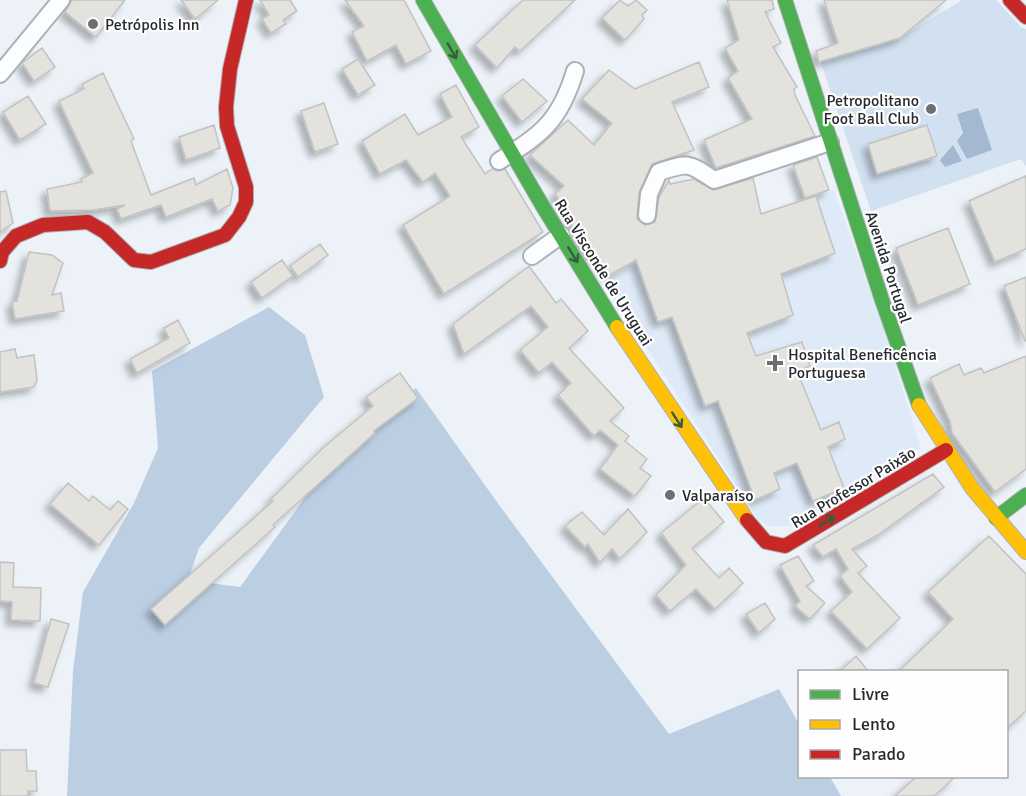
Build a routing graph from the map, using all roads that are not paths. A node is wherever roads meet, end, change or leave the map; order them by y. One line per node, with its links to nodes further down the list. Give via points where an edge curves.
1 (61, 0): 8 (street)
2 (246, 0): 14 (street, via 228,75 226,106 232,146 245,173 247,200 234,226 225,235 151,262 134,260 105,232 88,222 43,225 16,236 2,252)
3 (423, 0): 10 (street, Rua Visconde de Uruguai, one-way to 10)
4 (785, 0): 9 (street, Avenida Portugal)
5 (1010, 0): 6 (street)
6 (1026, 17)
7 (575, 71): 10 (street, via 561,110 542,131)
8 (0, 74)
9 (830, 142): 11 (street, via 714,180 697,167 684,165 659,172 649,194); 15 (street, Avenida Portugal, via 920,408)
10 (505, 157): 12 (street, Rua Visconde de Uruguai)
11 (647, 215)
12 (561, 236): 13 (street); 18 (street, Rua Visconde de Uruguai, one-way to 18, via 722,488 758,536)
13 (532, 255)
14 (0, 261)
15 (946, 450): 17 (street, Avenida Portugal); 18 (street, Rua Professor Paixão, one-way to 15, via 785,546)
16 (1026, 495): 17 (street)
17 (996, 518): 19 (street, Avenida Portugal)
18 (776, 545)
19 (1026, 552)

